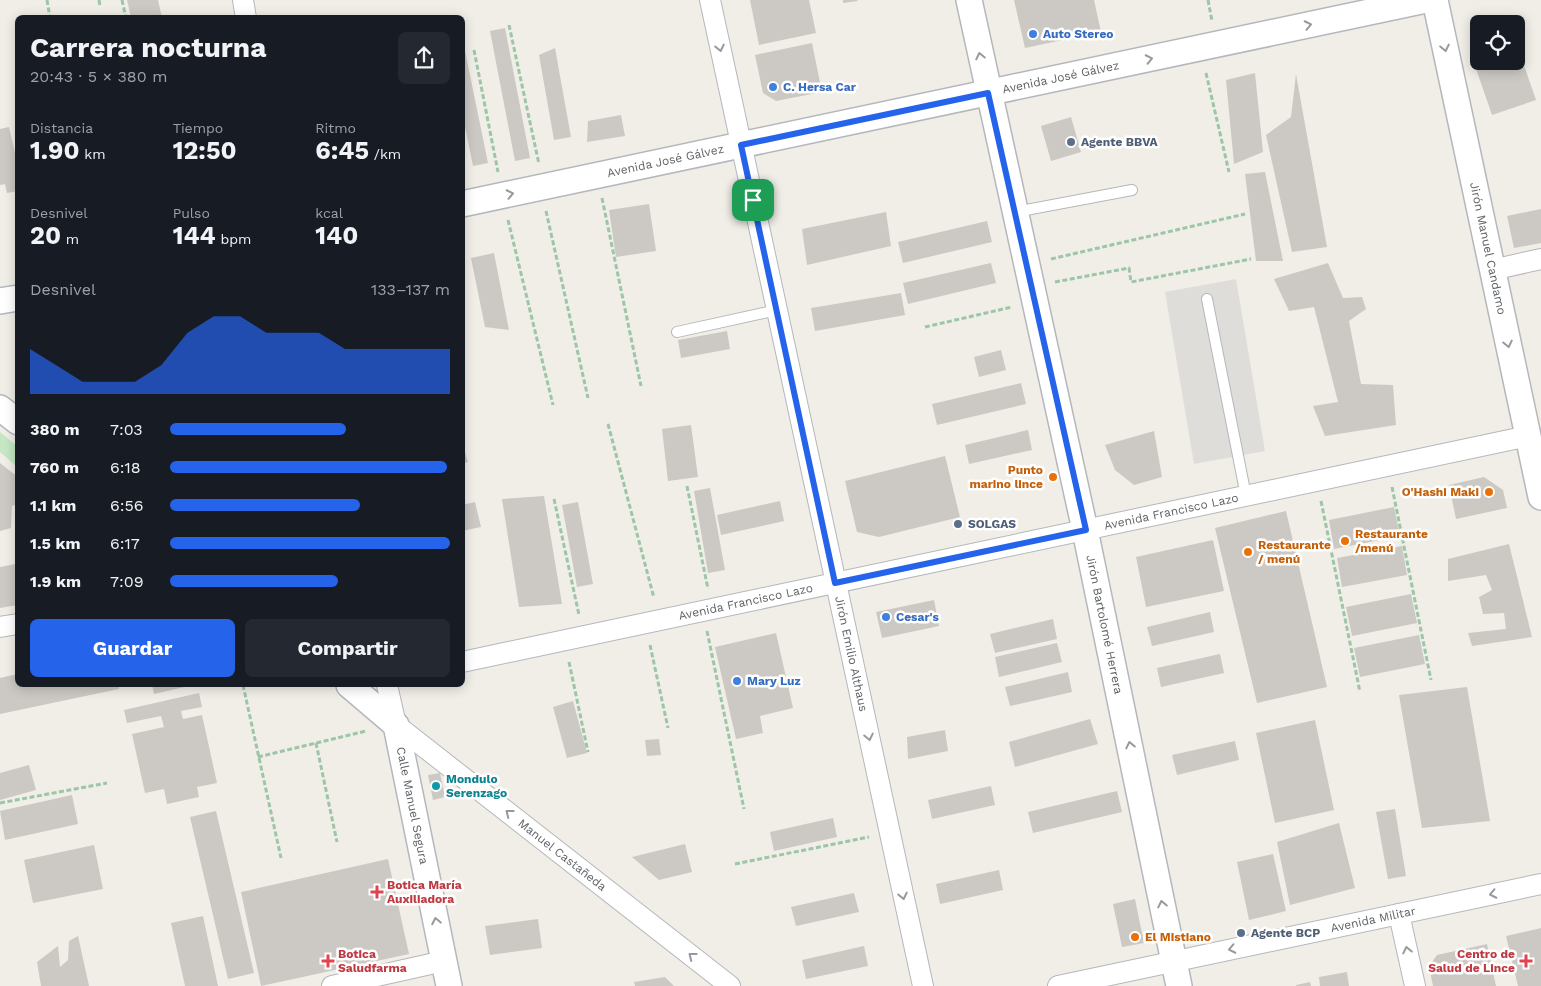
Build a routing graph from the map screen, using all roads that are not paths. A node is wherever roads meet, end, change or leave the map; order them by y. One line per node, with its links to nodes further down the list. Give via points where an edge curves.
1 (243, 0): 6 (street)
2 (710, 0): 8 (street, Jirón Emilio Althaus, one-way to 8)
3 (969, 0): 7 (street, Jirón Bartolomé Herrera, one-way to 3)
4 (1426, 0): 7 (street, Avenida José Gálvez, one-way to 4)
5 (1435, 0): 13 (street, Jirón Manuel Candamo, one-way to 13)
6 (246, 15)
7 (988, 93): 8 (street, Avenida José Gálvez); 11 (street, Jirón Bartolomé Herrera)
8 (741, 145): 10 (street, Avenida José Gálvez, one-way to 8); 17 (street, Jirón Emilio Althaus)
9 (1132, 190): 11 (lane)
10 (465, 203)
11 (1014, 212): 24 (street, Jirón Bartolomé Herrera)
12 (1541, 259): 13 (street)
13 (1492, 270): 21 (street, Jirón Manuel Candamo, one-way to 21)
14 (15, 298): 16 (street)
15 (1207, 299): 22 (lane)
16 (0, 301)
17 (776, 310): 18 (lane); 25 (street, Jirón Emilio Althaus)
18 (678, 332)
19 (0, 408): 20 (street)
20 (15, 420)
21 (1528, 436): 22 (street, Avenida Francisco Lazo); 23 (street, Jirón Manuel Candamo)
22 (1246, 496): 24 (street, Avenida Francisco Lazo)
23 (1541, 497)
24 (1086, 530): 25 (street, Avenida Francisco Lazo); 35 (street, Jirón Bartolomé Herrera, one-way to 24)
25 (835, 583): 28 (street, Avenida Francisco Lazo); 39 (street, Jirón Emilio Althaus, one-way to 39)
26 (15, 625): 27 (street)
27 (0, 628)
28 (465, 661)
29 (351, 687): 31 (street)
30 (387, 687): 31 (street, Calle Manuel Segura)
31 (396, 725): 34 (street, Calle Manuel Segura, one-way to 31); 38 (street, Manuel Castañeda, one-way to 31)
32 (1541, 884): 33 (street, Avenida Militar, one-way to 33)
33 (1399, 914): 35 (street, Avenida Militar, one-way to 35); 42 (street, one-way to 33)
34 (444, 961): 36 (street); 37 (street, Calle Manuel Segura)
35 (1174, 961): 40 (street, Avenida Militar); 41 (street, Jirón Bartolomé Herrera)
36 (332, 986)
37 (449, 986)
38 (730, 986)
39 (922, 986)
40 (1058, 986)
41 (1179, 986)
42 (1415, 986)

